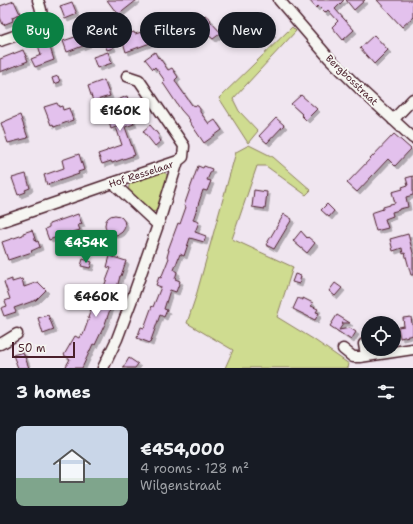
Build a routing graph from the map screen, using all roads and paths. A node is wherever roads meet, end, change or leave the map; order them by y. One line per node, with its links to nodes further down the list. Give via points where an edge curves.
1 (38, 0): 3 (street, via 41,21 32,29)
2 (279, 0): 6 (street, Bergbosstraat, via 324,53)
3 (0, 41)
4 (128, 76): 8 (street, Hof Resselaar, via 138,80 184,146 183,157)
5 (413, 99): 6 (street)
6 (394, 120): 7 (street, Bergbosstraat)
7 (413, 138)
8 (178, 161): 9 (street, Hof Resselaar); 11 (street)
9 (113, 183): 10 (street, Hof Resselaar); 11 (street)
10 (0, 222)
11 (158, 225): 18 (street, via 117,339)
12 (17, 334): 13 (street)
13 (0, 344)
14 (413, 348): 16 (street)
15 (343, 349): 17 (street, via 353,356)
16 (401, 350)
17 (363, 356)
18 (103, 368)

